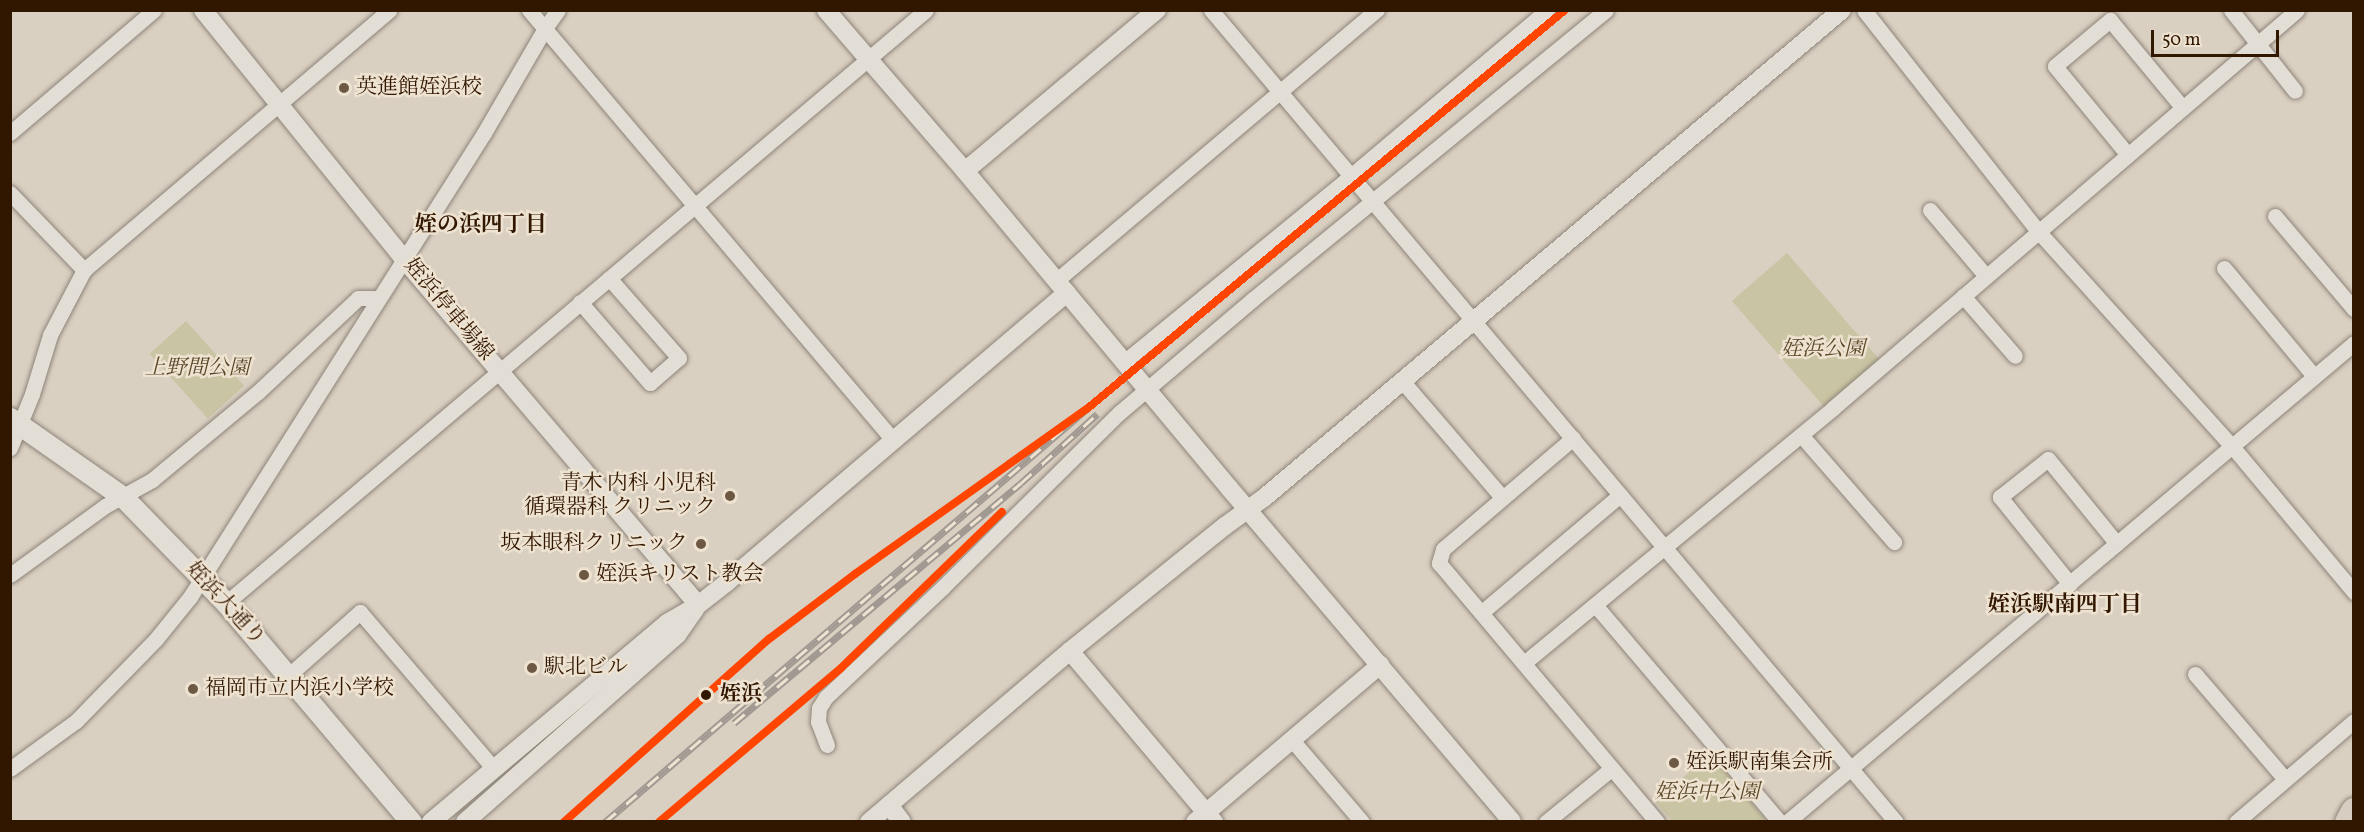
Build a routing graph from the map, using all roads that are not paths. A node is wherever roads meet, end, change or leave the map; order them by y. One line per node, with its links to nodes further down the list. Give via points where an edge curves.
1 (154, 10): 24 (street)
2 (203, 10): 22 (street, 姪浜停車場線)
3 (389, 10): 22 (street)
4 (529, 10): 17 (street)
5 (558, 10): 17 (street)
6 (826, 10): 19 (street)
7 (926, 10): 19 (street)
8 (1157, 10): 26 (street)
9 (1211, 10): 21 (street)
10 (1377, 10): 21 (street)
11 (1547, 10): 27 (street)
12 (1606, 10): 29 (street)
13 (1842, 10): 44 (street)
14 (1864, 10): 33 (street)
15 (2231, 10): 18 (street)
16 (2297, 10): 18 (street)
17 (545, 28): 30 (street); 34 (street, via 484,133)
18 (2258, 44): 20 (street); 23 (street)
19 (867, 59): 26 (street); 30 (street)
20 (2295, 91)
21 (1279, 92): 27 (street); 39 (street)
22 (278, 105): 34 (street, 姪浜停車場線); 36 (street)
23 (2182, 107): 25 (street); 25 (street, via 2110,21 2055,66)
24 (10, 133)
25 (2128, 155): 33 (street)
26 (965, 171): 39 (street)
27 (1352, 175): 29 (street); 47 (street)
28 (10, 193): 36 (street)
29 (1374, 202): 44 (street); 51 (street)
30 (694, 207): 38 (street); 55 (street)
31 (1930, 210): 37 (street)
32 (2275, 216): 43 (street)
33 (2038, 231): 37 (street); 56 (street)
34 (403, 258): 41 (street); 48 (street, 姪浜停車場線)
35 (2224, 268): 49 (street)
36 (84, 270): 52 (street, via 50,334 32,394)
37 (1986, 276): 40 (street)
38 (609, 278): 42 (street); 42 (street, via 679,357 650,383)
39 (1062, 286): 47 (street); 55 (street)
40 (1962, 296): 46 (street); 53 (street)
41 (377, 298): 59 (street, via 358,298 258,392 152,480); 66 (street)
42 (580, 302): 48 (street)
43 (2354, 309)
44 (1475, 322): 50 (street); 54 (street)
45 (2354, 343): 49 (street)
46 (2015, 356)
47 (1125, 361): 51 (street)
48 (499, 370): 69 (street); 70 (street, 姪浜停車場線)
49 (2314, 376): 56 (street)
50 (1403, 382): 60 (street); 61 (street)
51 (1147, 389): 61 (street); 80 (street, via 826,697 819,708 818,722)
52 (15, 421): 57 (street); 59 (main road, 姪浜大通り)
53 (1801, 435): 62 (street); 64 (street)
54 (1573, 438): 58 (street); 60 (street)
55 (893, 440): 70 (street)
56 (2231, 445): 63 (street); 68 (street)
57 (10, 448)
58 (1620, 495): 64 (street); 72 (street)
59 (123, 497): 65 (street); 66 (main road, 姪浜大通り)
60 (1502, 497): 72 (street, via 1443,549 1439,563)
61 (1247, 509): 73 (street); 75 (street)
62 (1894, 542)
63 (2118, 544): 67 (street); 67 (street, via 2048,459 2000,497)
64 (1664, 547): 71 (street); 81 (street)
65 (10, 575)
66 (203, 578): 69 (main road, 姪浜大通り); 82 (street, via 156,639 76,721)
67 (2070, 584): 81 (street)
68 (2354, 591)
69 (226, 603): 77 (main road, 姪浜大通り)
70 (698, 605): 83 (street, via 667,623); 92 (street, via 677,635)
71 (1596, 606): 74 (street); 99 (street)
72 (1482, 612): 74 (street)
73 (1070, 651): 87 (street); 89 (street)
74 (1524, 663): 84 (street)
75 (1380, 665): 79 (street); 96 (street)
76 (2194, 674): 85 (street)
77 (289, 675): 83 (street, via 360,612); 90 (main road, 姪浜大通り)
78 (2354, 722): 85 (street)
79 (1292, 740): 89 (street); 95 (street)
80 (827, 745)
81 (1850, 768): 100 (street); 101 (street)
82 (10, 769)
83 (494, 769): 91 (street)
84 (1611, 769): 97 (street); 98 (street)
85 (2285, 779): 102 (street)
86 (2354, 799): 103 (street)
87 (889, 805): 93 (street); 94 (street)
88 (2354, 811): 104 (highway)
89 (1205, 818)
90 (411, 822)
91 (431, 822)
92 (465, 822)
93 (869, 822)
94 (902, 822)
95 (1362, 822)
96 (1512, 822)
97 (1546, 822)
98 (1657, 822)
99 (1780, 822)
100 (1787, 822)
101 (1896, 822)
102 (2236, 822)
103 (2342, 822)
104 (2348, 822)

